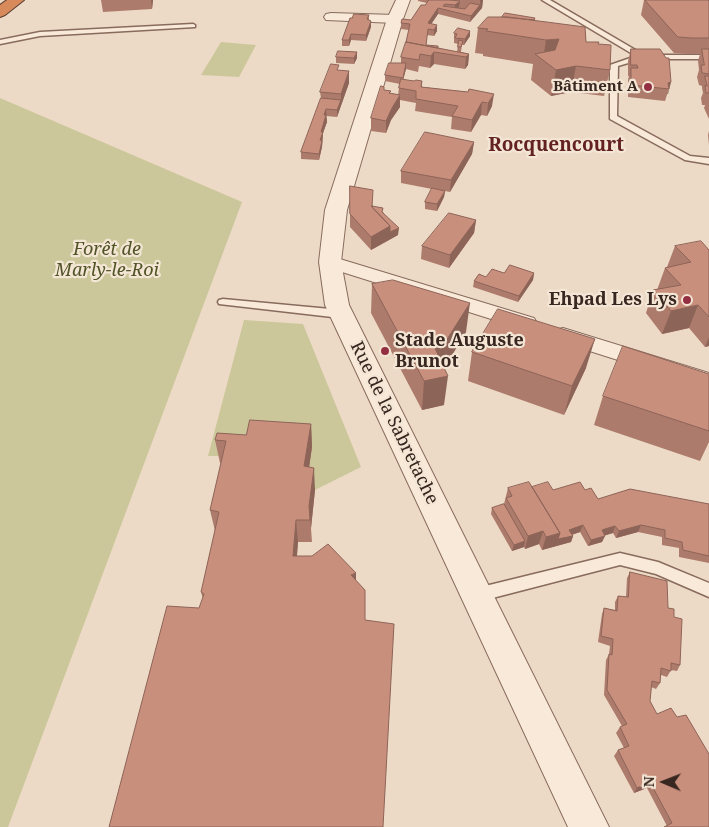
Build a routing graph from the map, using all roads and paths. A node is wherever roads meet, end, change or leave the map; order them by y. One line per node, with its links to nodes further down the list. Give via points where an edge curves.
1 (17, 0): 4 (highway)
2 (546, 0): 8 (lane)
3 (399, 10): 5 (street); 11 (street, Rue de la Sabretache, via 336,210)
4 (0, 12)
5 (331, 18)
6 (193, 26): 7 (lane, via 40,34)
7 (0, 42)
8 (642, 57): 9 (lane); 10 (lane, via 614,64 613,117 688,158)
9 (709, 57)
10 (709, 161)
11 (330, 262): 13 (street, Rue de la Sabretache); 14 (street)
12 (222, 302): 13 (lane)
13 (341, 314): 16 (street, Rue de la Sabretache)
14 (709, 381)
15 (709, 590): 16 (lane, via 658,568 620,559)
16 (478, 595): 17 (street, Rue de la Sabretache)
17 (588, 827)

